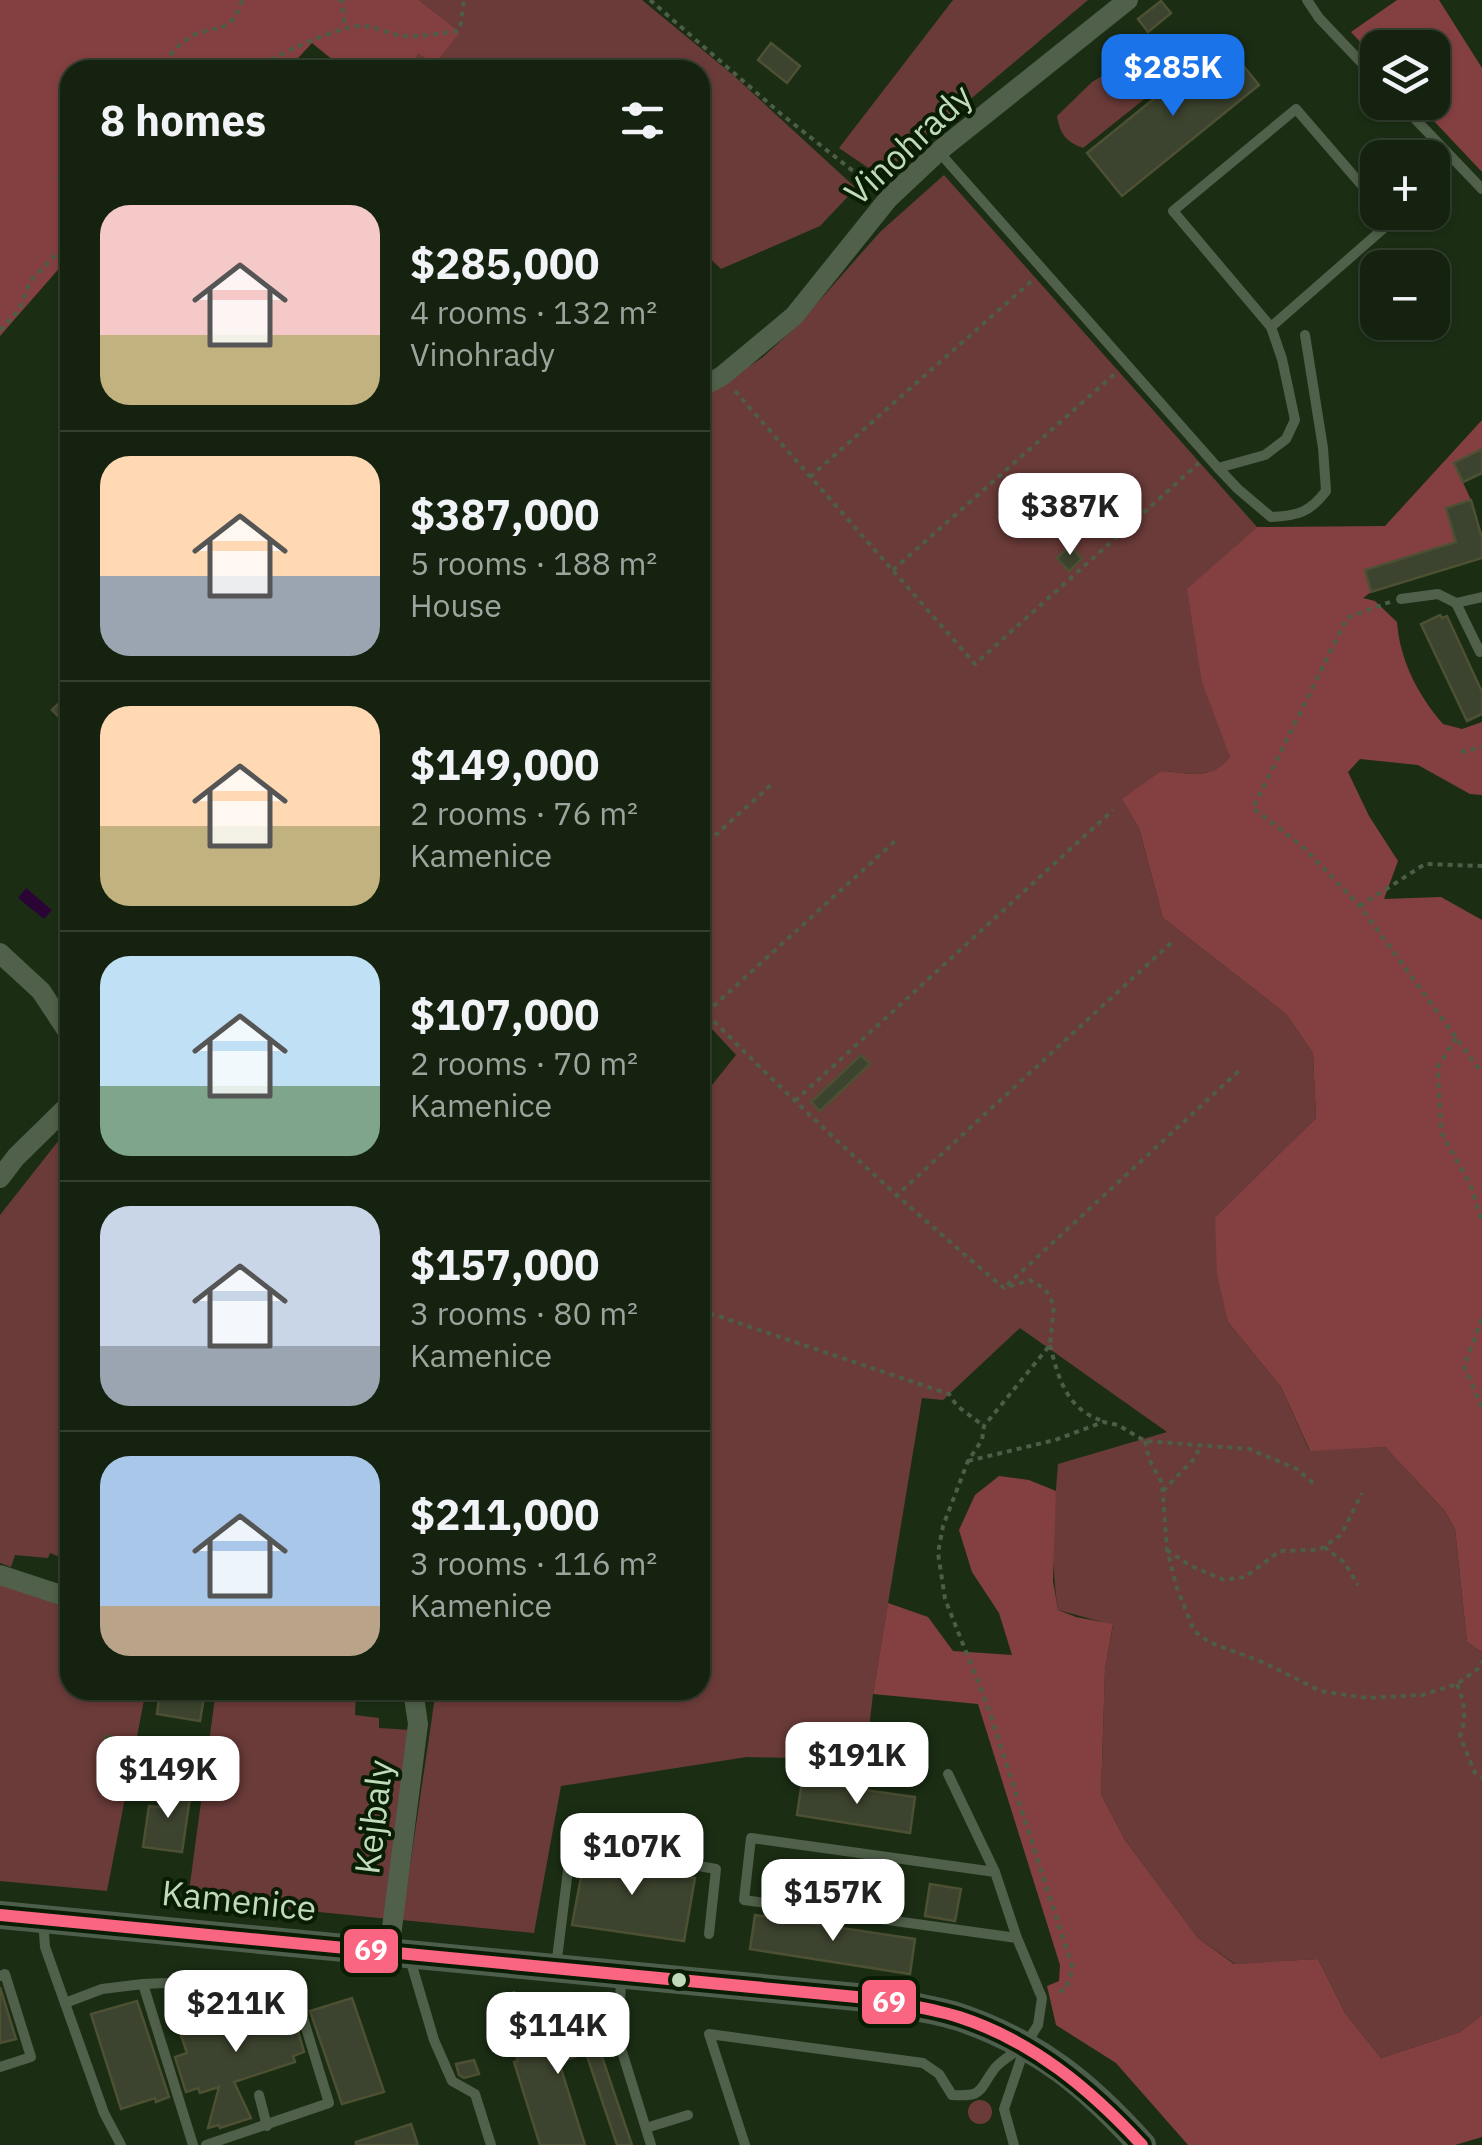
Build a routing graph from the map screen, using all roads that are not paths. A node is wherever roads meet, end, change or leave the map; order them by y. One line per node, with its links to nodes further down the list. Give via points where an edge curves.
1 (1128, 0): 5 (street, Vinohrady)
2 (1307, 0): 3 (lane)
3 (1360, 61)
4 (1417, 120): 7 (lane)
5 (938, 151): 11 (street, Vinohrady, via 888,199 794,316); 12 (lane)
6 (1360, 183): 9 (lane, via 1296,109 1173,212)
7 (1482, 189)
8 (1382, 230): 9 (lane)
9 (1271, 327): 12 (lane, via 1295,420 1266,455)
10 (1305, 335): 12 (lane, via 1326,491 1312,509 1272,517)
11 (710, 383)
12 (1218, 468)
13 (1482, 597): 15 (lane)
14 (1401, 599): 15 (lane, via 1438,594)
15 (1456, 603): 16 (lane)
16 (1480, 652)
17 (0, 953): 18 (street, via 42,990)
18 (60, 1019)
19 (60, 1114): 20 (street)
20 (0, 1178)
21 (0, 1575): 22 (street)
22 (60, 1595)
23 (414, 1700): 30 (street, Kejbaly)
24 (948, 1774): 25 (lane)
25 (995, 1872): 29 (lane); 29 (lane, via 751,1838 744,1900)
26 (0, 1915): 27 (street, Kamenice)
27 (44, 1919): 30 (street, Kamenice); 35 (lane, via 44,1947)
28 (709, 1934): 31 (lane, via 716,1869 646,1857 622,1836 573,1830)
29 (1017, 1938): 36 (lane, via 1042,1998)
30 (399, 1953): 31 (street, Kamenice); 46 (lane, via 452,2082 475,2094)
31 (556, 1968): 32 (street, Kamenice)
32 (620, 1974): 36 (street, Kamenice, via 867,1998 956,2016); 41 (lane, via 619,2042)
33 (0, 1976): 37 (lane, via 5,1974 31,2057)
34 (143, 1984): 35 (lane); 40 (lane, via 187,1981 296,1995 329,2102); 44 (lane)
35 (65, 2003): 43 (lane)
36 (1026, 2044): 48 (lane, via 968,2096 952,2095 922,2063 709,2034); 49 (lane, via 1004,2109); 50 (street, Kamenice, via 1095,2094)
37 (0, 2067)
38 (259, 2094): 40 (lane)
39 (688, 2115): 41 (lane)
40 (267, 2126): 42 (lane)
41 (646, 2128): 47 (lane)
42 (231, 2142): 45 (lane)
43 (121, 2145)
44 (193, 2145)
45 (206, 2145)
46 (491, 2145)
47 (651, 2145)
48 (746, 2145)
49 (1014, 2145)
50 (1142, 2145)

